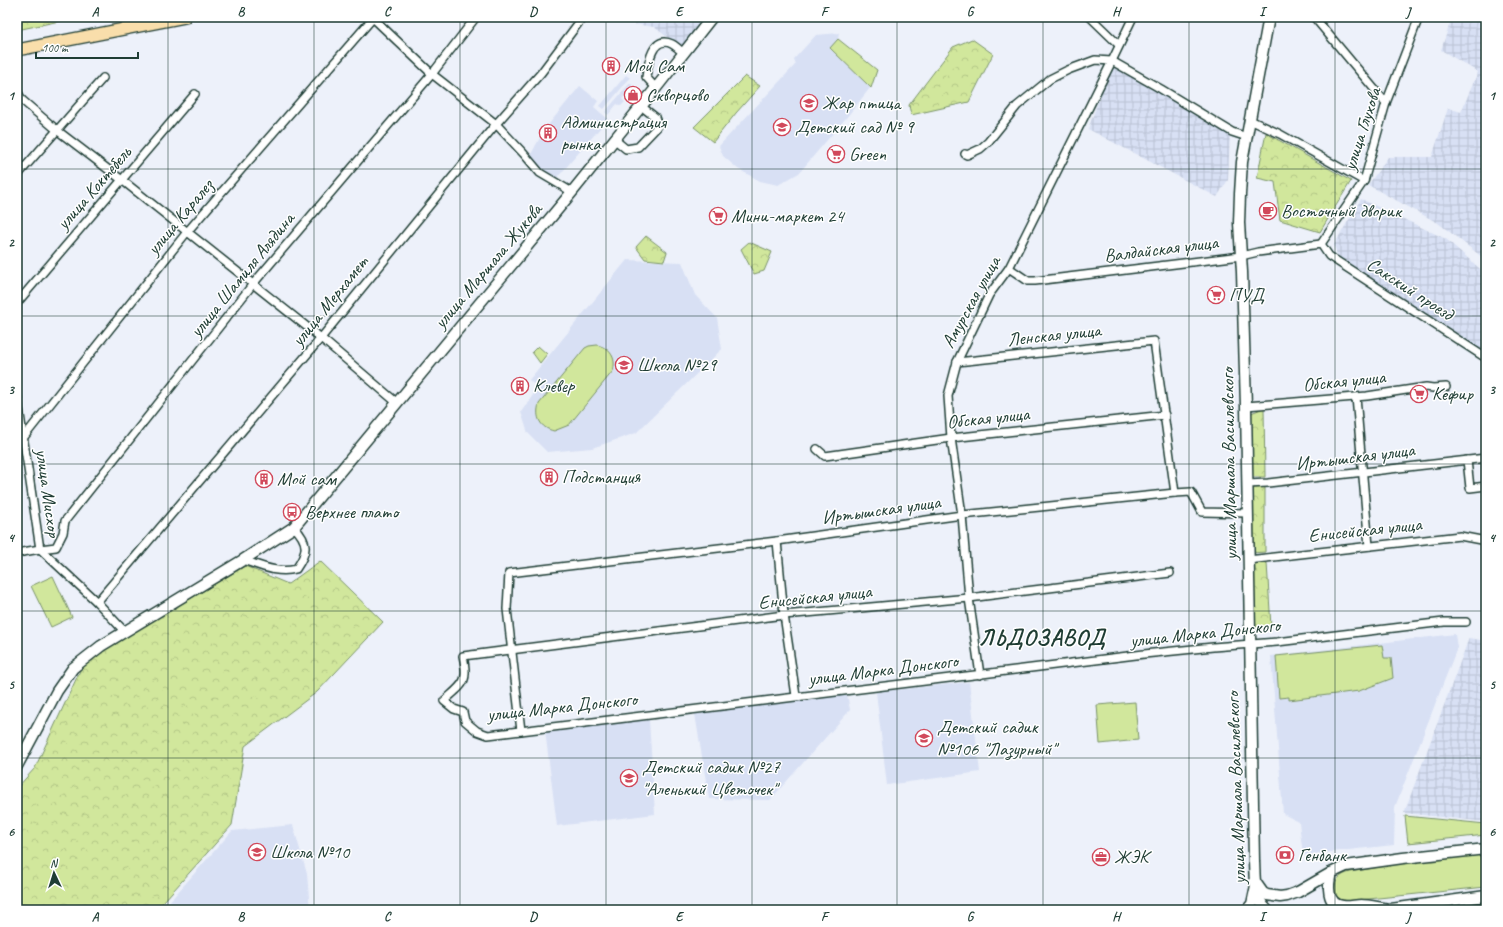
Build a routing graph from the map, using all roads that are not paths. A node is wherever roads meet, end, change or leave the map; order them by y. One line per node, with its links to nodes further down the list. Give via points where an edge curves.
1 (185, 17): 12 (main road)
2 (476, 17): 15 (street, улица Шамиля Алядина)
3 (583, 17): 23 (street, улица Мерхамет, via 541,73)
4 (712, 17): 13 (street, улица Маршала Жукова)
5 (1090, 17): 11 (street)
6 (1133, 17): 11 (street, Амурская улица)
7 (1269, 17): 22 (street, улица Маршала Василевского)
8 (1314, 17): 20 (street)
9 (1419, 17): 20 (street, улица Глухова)
10 (373, 18): 15 (street); 32 (street, улица Каралез)
11 (1119, 45): 14 (street, Амурская улица)
12 (17, 50)
13 (684, 54): 17 (street, улица Маршала Жукова); 17 (street, via 671,44 665,42 657,45 648,63 646,77)
14 (1112, 61): 25 (street, via 1232,132); 27 (street, via 1095,60 1050,79 1017,106 988,142 980,149); 35 (street, Амурская улица)
15 (432, 74): 23 (street); 36 (street, улица Шамиля Алядина)
16 (103, 78): 24 (street)
17 (656, 88): 21 (street, улица Маршала Жукова)
18 (17, 91): 24 (street, via 22,100)
19 (195, 94): 29 (street, улица Коктебель)
20 (1386, 103): 30 (street, улица Глухова)
21 (641, 106): 26 (street, улица Маршала Жукова); 26 (street, via 655,117 658,126 638,148 626,149)
22 (1250, 120): 25 (street, улица Маршала Василевского); 30 (street)
23 (496, 124): 31 (street, via 540,173); 38 (street, улица Мерхамет)
24 (58, 131): 28 (street); 29 (street)
25 (1247, 137): 34 (street, улица Маршала Василевского, via 1240,194)
26 (614, 139): 31 (street, улица Маршала Жукова)
27 (965, 154)
28 (17, 176)
29 (122, 180): 32 (street); 37 (street, улица Коктебель)
30 (1364, 181): 33 (street, улица Глухова)
31 (572, 192): 44 (street, улица Маршала Жукова)
32 (187, 232): 36 (street); 47 (street, улица Каралез)
33 (1321, 244): 34 (street, Валдайская улица); 39 (street, Сакский проезд, via 1329,256)
34 (1241, 256): 35 (street, Валдайская улица, via 1035,281 1028,281); 45 (street, улица Маршала Василевского)
35 (1009, 268): 40 (street, Амурская улица, via 989,295)
36 (253, 284): 38 (street); 62 (street, улица Шамиля Алядина, via 65,521 63,533 56,547)
37 (17, 303)
38 (321, 338): 44 (street); 68 (street, улица Мерхамет)
39 (1486, 358)
40 (957, 362): 46 (street, Ленская улица, via 1154,341); 48 (street, Амурская улица, via 948,396)
41 (1446, 387): 43 (street, Обская улица, via 1426,387)
42 (17, 395): 47 (street, улица Мисхор)
43 (1356, 397): 45 (street, Обская улица); 52 (street)
44 (396, 402): 58 (street, улица Маршала Жукова)
45 (1246, 406): 53 (street, улица Маршала Василевского)
46 (1165, 415): 48 (street, Обская улица); 55 (street)
47 (20, 438): 62 (street, улица Мисхор)
48 (951, 438): 49 (street, Обская улица, via 825,456); 57 (street, Амурская улица)
49 (817, 449)
50 (1486, 458): 51 (street, Иртышская улица)
51 (1467, 460): 52 (street, Иртышская улица); 54 (street, via 1470,488)
52 (1363, 473): 53 (street, Иртышская улица); 61 (street)
53 (1247, 484): 56 (street, улица Маршала Василевского)
54 (1486, 486)
55 (1175, 493): 56 (street, Иртышская улица, via 1191,492 1202,512); 57 (street, Иртышская улица)
56 (1247, 513): 65 (street, улица Маршала Василевского)
57 (962, 515): 59 (street, Иртышская улица); 67 (street, Амурская улица)
58 (291, 530): 64 (street, улица Маршала Жукова); 64 (street, via 303,536 306,548 303,560 296,569 286,572 274,570)
59 (777, 540): 69 (street); 73 (street, Иртышская улица, via 509,573 507,609)
60 (1486, 541): 61 (street, Енисейская улица, via 1460,536)
61 (1369, 546): 65 (street, Енисейская улица)
62 (40, 548): 63 (street); 68 (street, улица Мисхор)
63 (17, 553)
64 (243, 560): 71 (street, улица Маршала Жукова)
65 (1248, 560): 72 (street, улица Маршала Василевского)
66 (1170, 573): 67 (street, Енисейская улица)
67 (969, 598): 69 (street, Енисейская улица); 75 (street, Амурская улица)
68 (97, 602): 71 (street, улица Мисхор)
69 (784, 615): 73 (street, Енисейская улица); 76 (street)
70 (1466, 622): 72 (street, улица Марка Донского, via 1444,622)
71 (125, 632): 78 (street, улица Маршала Жукова, via 101,646 73,668 57,691)
72 (1250, 644): 75 (street, улица Марка Донского); 81 (street, улица Маршала Василевского)
73 (511, 651): 74 (street, Енисейская улица); 77 (street)
74 (463, 656): 77 (street, улица Марка Донского, via 465,679 444,701 463,712 465,721 482,733 488,735)
75 (980, 675): 76 (street, улица Марка Донского)
76 (796, 696): 77 (street, улица Марка Донского)
77 (520, 731)
78 (17, 766)
79 (1486, 849): 80 (street, via 1346,866)
80 (1331, 873): 81 (street, via 1298,892 1280,897 1263,893); 85 (street, via 1329,893 1338,905 1362,905)
81 (1255, 882): 83 (street, via 1252,904); 84 (street, улица Маршала Василевского, via 1258,899)
82 (1486, 896): 85 (street)
83 (1247, 910)
84 (1267, 910)
85 (1386, 910)

